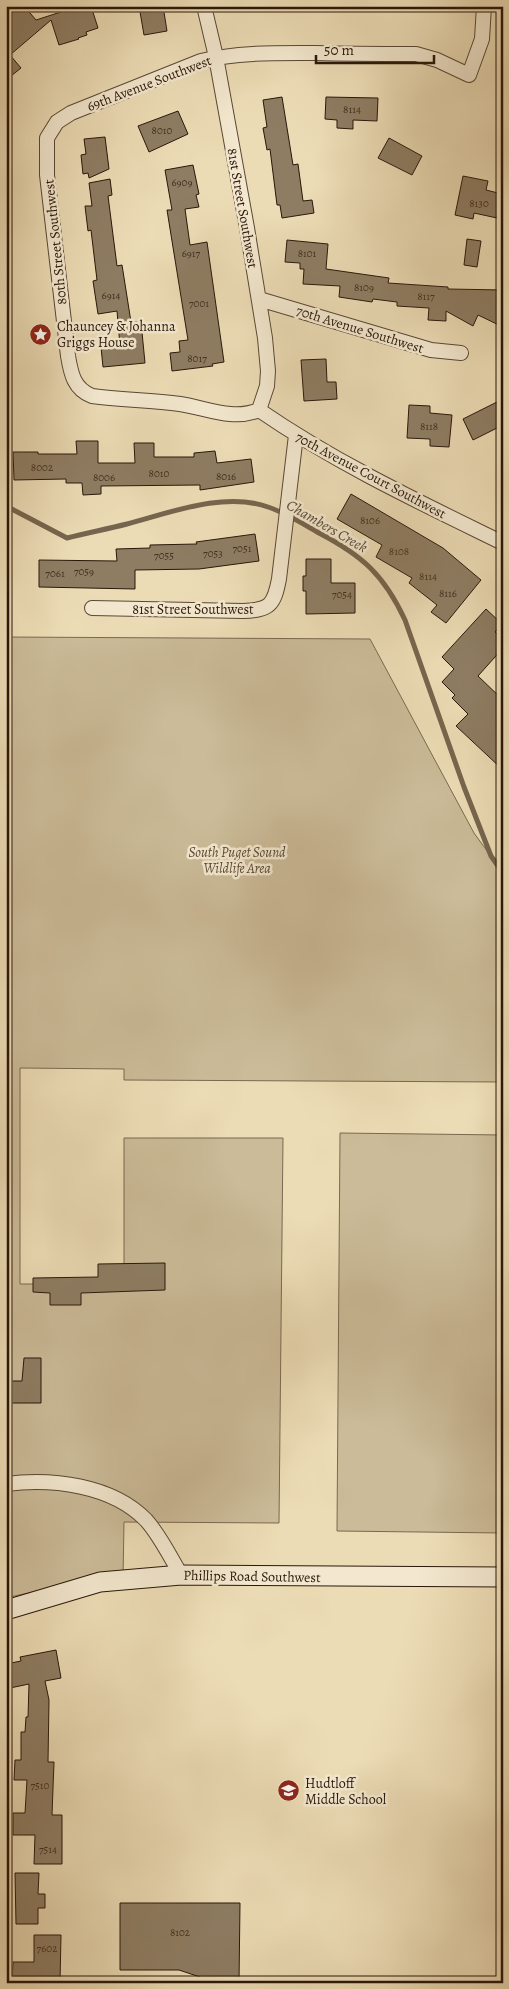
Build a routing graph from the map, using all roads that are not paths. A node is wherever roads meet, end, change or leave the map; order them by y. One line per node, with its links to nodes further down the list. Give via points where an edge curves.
1 (204, 6): 3 (street, 81st Street Southwest)
2 (484, 6): 3 (street, 69th Avenue Southwest, via 482,39 469,75 416,54 277,53)
3 (216, 58): 4 (street, 69th Avenue Southwest, via 201,61 71,113 57,122); 5 (street, 81st Street Southwest)
4 (47, 138): 7 (street, 80th Street Southwest, via 47,175 68,356 76,384 92,396 180,404 237,415)
5 (259, 299): 6 (street, 70th Avenue Southwest, via 431,350); 7 (street, 81st Street Southwest, via 268,371 267,386)
6 (461, 353)
7 (258, 410): 8 (street, 70th Avenue Court Southwest)
8 (296, 435): 9 (street, 70th Avenue Court Southwest, via 347,465); 10 (street, 81st Street Southwest, via 274,602 263,609 243,611)
9 (503, 543)
10 (92, 608)
11 (6, 1484): 12 (street, via 29,1481 76,1486 115,1498 148,1522)
12 (181, 1575): 13 (street, Phillips Road Southwest); 14 (street, Phillips Road Southwest, via 100,1582)
13 (503, 1577)
14 (6, 1610)

